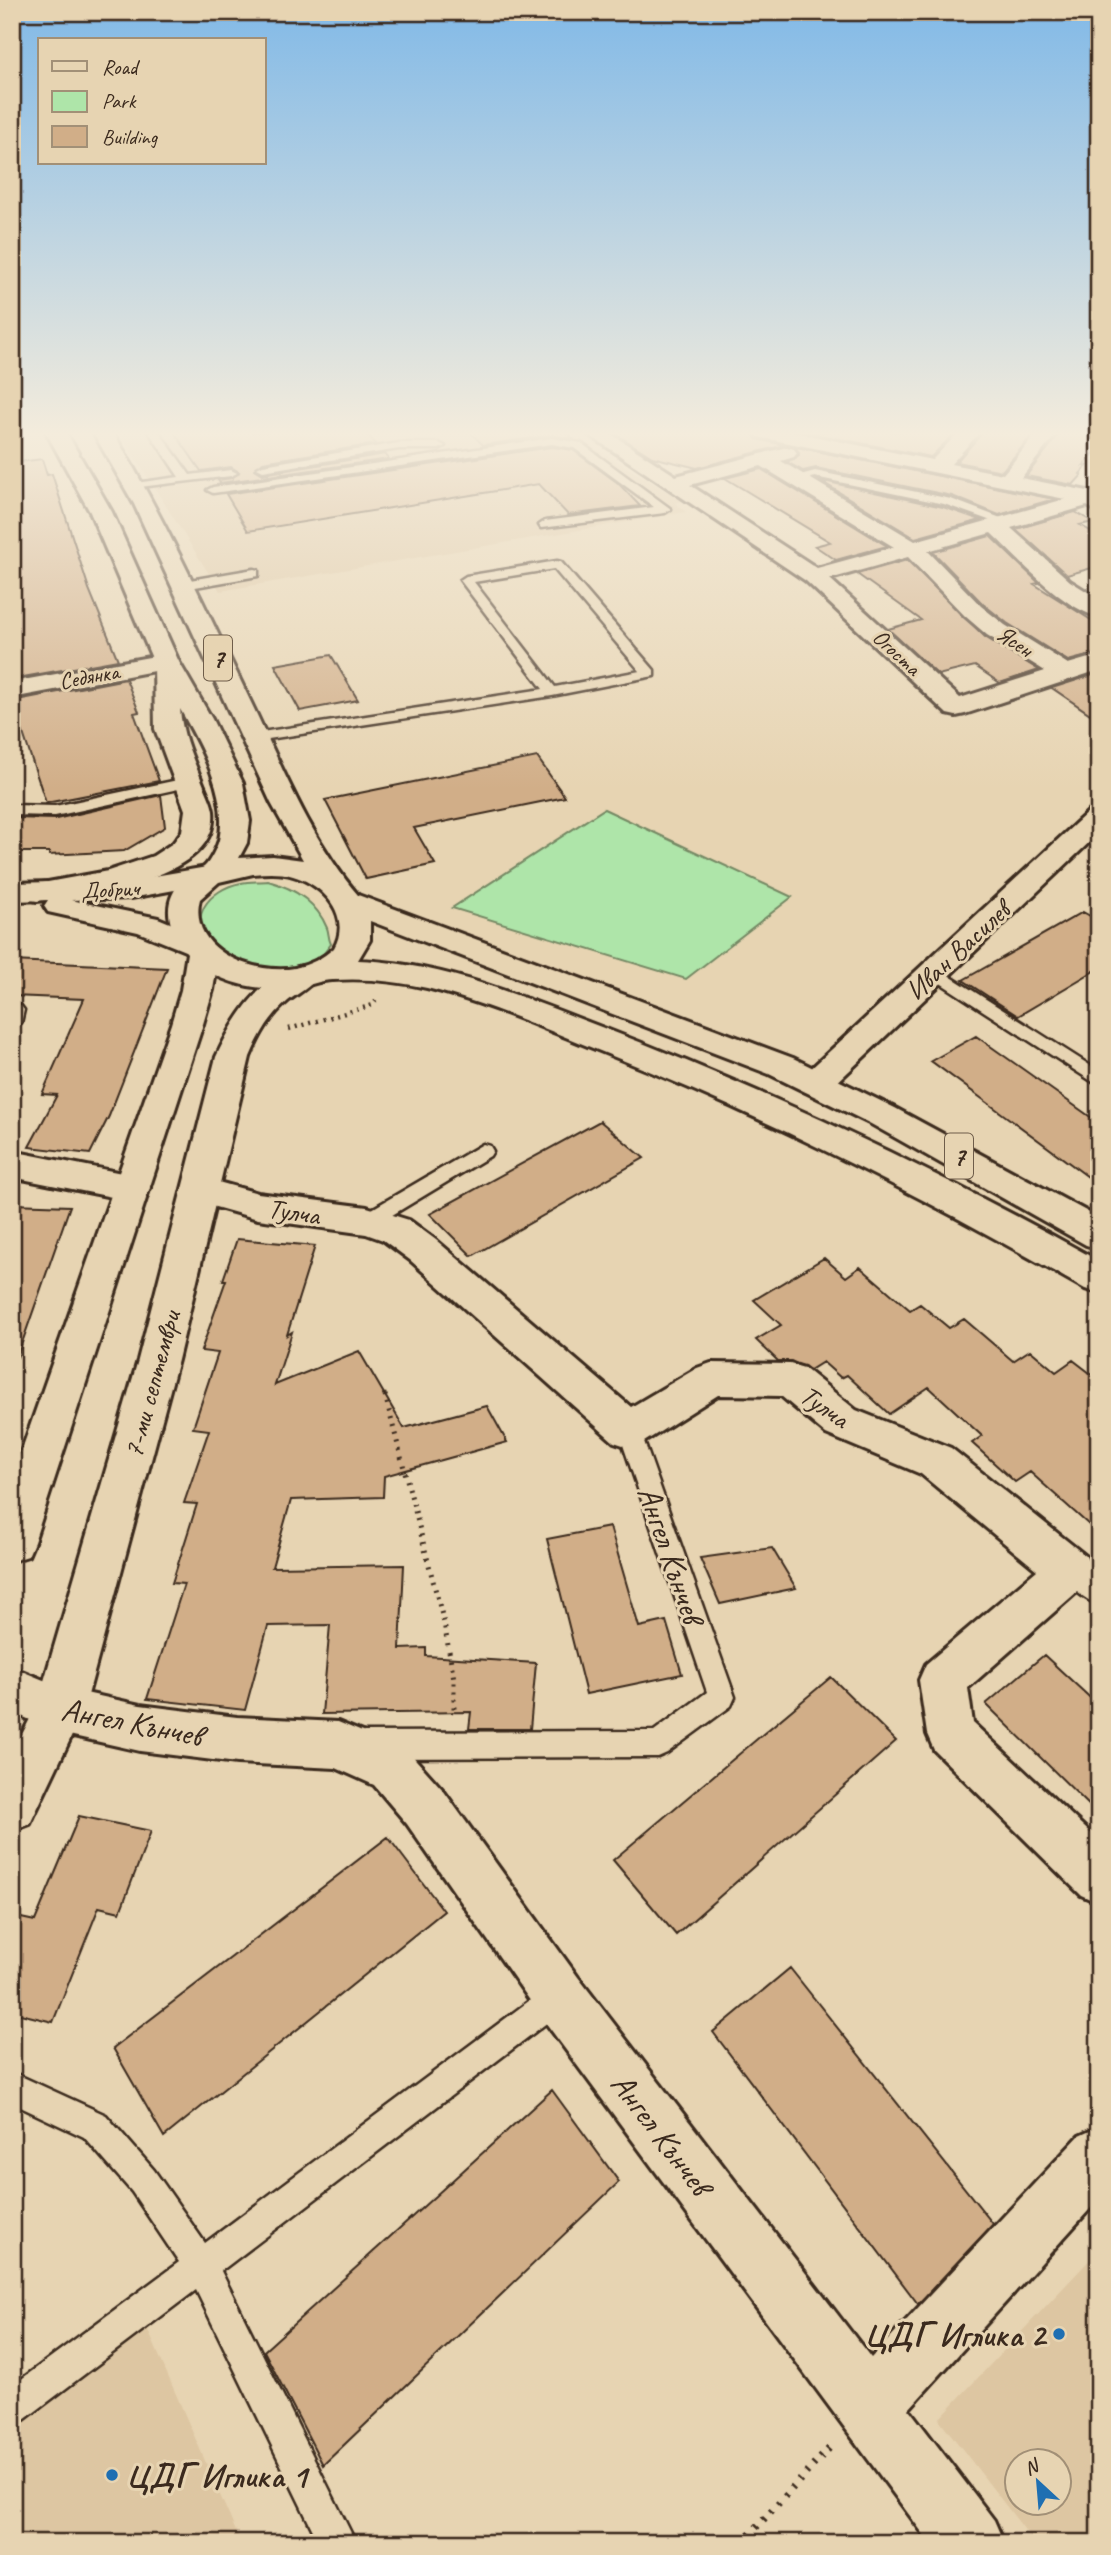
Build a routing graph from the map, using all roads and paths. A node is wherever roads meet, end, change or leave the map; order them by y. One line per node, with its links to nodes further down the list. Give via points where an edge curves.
1 (119, 551): 11 (street, 7)
2 (167, 551): 9 (street, 7)
3 (776, 551): 8 (street, Огоста)
4 (905, 551): 8 (street)
5 (915, 551): 13 (street, Ясен, via 996,630)
6 (1028, 551): 10 (street, via 1062,586)
7 (254, 573): 9 (lane)
8 (814, 576): 13 (street, Огоста, via 956,708)
9 (184, 585): 16 (street, 7)
10 (1099, 610)
11 (166, 662): 14 (street, Седянка); 17 (street, via 168,729); 20 (street, 7, via 199,719 234,802 233,843)
12 (1099, 662): 13 (street)
13 (1066, 673)
14 (12, 690)
15 (552, 692): 15 (lane, via 649,673 557,565 466,580); 16 (lane)
16 (254, 737): 21 (street, 7, via 291,814)
17 (187, 783): 18 (lane, via 55,811); 22 (street, via 201,823 196,835 171,859 132,874)
18 (12, 810)
19 (1099, 817): 24 (street, Иван Василев)
20 (212, 874): 21 (street, 7, via 261,864 282,866 309,872); 22 (street, Добрич, via 131,889); 23 (street, 7, via 187,893 182,913)
21 (340, 893): 25 (street, 7, via 355,915 354,940 347,952); 32 (street, 7)
22 (21, 894): 23 (street, Добрич, via 136,922 173,934)
23 (199, 949): 25 (street, 7, via 218,965 253,976 278,979); 36 (street, via 190,1013)
24 (934, 971): 31 (lane); 32 (street, Иван Василев)
25 (311, 974): 26 (street, 7); 29 (street, 7-ми септември, via 267,1000)
26 (394, 974): 29 (path, via 373,1005 295,1029); 30 (street, 7, via 429,979 502,1002)
27 (12, 1010): 28 (lane)
28 (12, 1023)
29 (246, 1028): 37 (street, 7-ми септември, via 233,1057)
30 (644, 1055): 32 (street, via 753,1080); 33 (street, 7)
31 (1099, 1080)
32 (816, 1083): 33 (street, via 816,1105); 39 (street, 7, via 967,1160)
33 (842, 1142): 40 (street, 7, via 949,1195)
34 (482, 1151): 38 (lane)
35 (12, 1164): 36 (street)
36 (132, 1188): 43 (street)
37 (200, 1190): 38 (street, Тулча, via 258,1206); 46 (street, 7-ми септември, via 158,1360)
38 (367, 1221): 42 (street, Тулча, via 396,1230 423,1250)
39 (1099, 1235)
40 (1099, 1279)
41 (384, 1393): 48 (path, via 444,1623 454,1679)
42 (629, 1430): 44 (street, Тулча, via 711,1379 790,1380 841,1422 936,1461); 48 (lane, Ангел Кънчев, via 722,1697 658,1744)
43 (12, 1542)
44 (1085, 1582): 50 (street, Тулча, via 943,1680 951,1734)
45 (12, 1689): 46 (street, Ангел Кънчев)
46 (60, 1710): 47 (street, Ангел Кънчев, via 140,1728 237,1740); 49 (street, 7-ми септември)
47 (338, 1745): 48 (lane, Ангел Кънчев); 51 (street, Ангел Кънчев, via 391,1768 417,1797)
48 (454, 1745)
49 (12, 1807)
50 (1099, 1877)
51 (559, 1996): 54 (lane); 55 (street, Ангел Кънчев)
52 (12, 2087): 54 (lane, via 95,2126 144,2181)
53 (1099, 2156): 55 (street)
54 (201, 2266): 56 (lane); 57 (lane)
55 (869, 2406): 58 (path); 59 (street, Ангел Кънчев)
56 (12, 2408)
57 (338, 2543)
58 (742, 2543)
59 (971, 2543)

